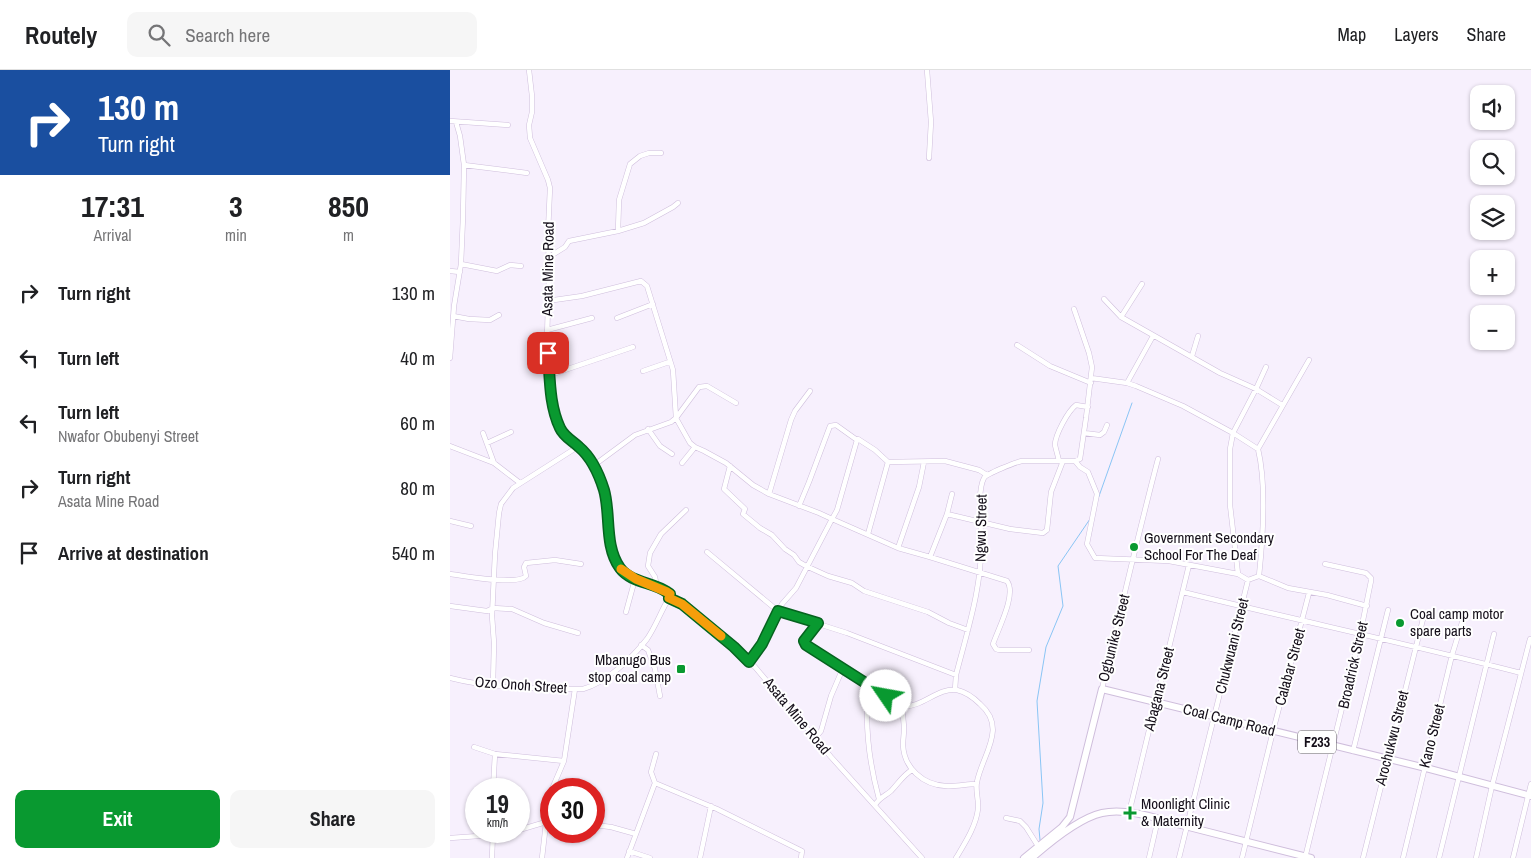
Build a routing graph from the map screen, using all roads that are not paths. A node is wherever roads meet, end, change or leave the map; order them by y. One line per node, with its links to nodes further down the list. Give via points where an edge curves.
1 (529, 70): 12 (street, Asata Mine Road, via 532,96 530,138 549,183)
2 (928, 70): 7 (street)
3 (450, 121): 4 (street)
4 (456, 122): 5 (street); 8 (street)
5 (508, 125)
6 (661, 153): 11 (street, via 640,156 630,164 619,200)
7 (929, 158)
8 (464, 165): 9 (street); 13 (street)
9 (527, 173)
10 (678, 202): 11 (street, via 644,223)
11 (618, 231): 12 (street, via 569,241)
12 (549, 256): 19 (street, Asata Mine Road)
13 (460, 264): 14 (street, via 497,271 510,265); 16 (street)
14 (521, 266)
15 (450, 271): 16 (street)
16 (460, 272): 23 (street)
17 (1142, 284): 24 (street)
18 (1104, 299): 24 (street)
19 (547, 302): 20 (street, via 641,280 647,286); 28 (street, Asata Mine Road)
20 (653, 304): 26 (street); 36 (street)
21 (1074, 309): 40 (street, via 1089,353)
22 (499, 314): 23 (street, via 490,320)
23 (453, 316): 27 (street)
24 (1121, 317): 29 (street)
25 (592, 318): 28 (street)
26 (617, 318)
27 (451, 330): 34 (street)
28 (547, 330): 39 (street, Asata Mine Road)
29 (1153, 336): 33 (street); 41 (street)
30 (1198, 336): 33 (street)
31 (1017, 345): 40 (street, via 1050,366)
32 (633, 347): 39 (street)
33 (1192, 356): 42 (street)
34 (450, 358)
35 (1309, 360): 45 (street)
36 (669, 362): 38 (street); 47 (street, via 673,370)
37 (1266, 367): 42 (street)
38 (643, 371)
39 (550, 375): 57 (street, Asata Mine Road, via 551,399 560,428)
40 (1091, 381): 41 (street); 46 (street)
41 (1127, 383): 53 (street, via 1183,406)
42 (1256, 389): 45 (street); 53 (street)
43 (810, 391): 72 (street, via 791,420)
44 (736, 403): 47 (street, via 707,386 699,388)
45 (1282, 405): 59 (street)
46 (1088, 407): 52 (street); 62 (street, via 1076,406 1068,414 1055,444)
47 (676, 418): 49 (street); 58 (street)
48 (1107, 425): 52 (street, via 1100,435)
49 (648, 429): 60 (street, via 660,446); 68 (street)
50 (512, 432): 55 (street)
51 (483, 433): 55 (street)
52 (1084, 433): 65 (street, via 1080,459)
53 (1233, 433): 59 (street); 92 (street, via 1229,488)
54 (857, 440): 63 (street, via 860,439); 74 (street, via 836,425 830,426); 77 (street, via 838,510)
55 (487, 443): 66 (street)
56 (450, 446): 66 (street)
57 (579, 446): 68 (street, Asata Mine Road); 71 (street)
58 (695, 448): 67 (street); 69 (street)
59 (1258, 450): 93 (street, via 1262,463 1263,510)
60 (672, 454)
61 (1158, 458): 85 (street, Ogbunike Street)
62 (1061, 461): 65 (street, Ngwu Street); 70 (street, Ngwu Street, via 1014,462); 79 (street, via 1051,492 1046,532)
63 (888, 462): 64 (street); 81 (street)
64 (924, 462): 70 (street, via 954,463); 82 (street)
65 (1075, 462): 85 (street, via 1088,472 1097,494 1087,544 1095,558)
66 (494, 463): 71 (street)
67 (682, 463)
68 (593, 466): 94 (street, Asata Mine Road, via 606,497 610,541 616,560 621,570)
69 (730, 466): 72 (street); 89 (street, via 724,489 745,508 743,514)
70 (987, 475): 79 (street, Ngwu Street, via 981,491)
71 (520, 483): 95 (street, via 501,504)
72 (769, 494): 74 (street)
73 (952, 494): 76 (street)
74 (798, 506): 77 (street)
75 (686, 510): 97 (street, via 660,534 650,553 648,566)
76 (947, 514): 79 (street); 84 (street)
77 (832, 519): 81 (street); 89 (street)
78 (450, 521): 80 (street)
79 (980, 522): 90 (street, Ngwu Street)
80 (471, 526)
81 (868, 534): 82 (street)
82 (898, 548): 84 (street)
83 (707, 552): 106 (street)
84 (930, 556): 90 (street)
85 (1132, 559): 88 (street); 131 (street, Ogbunike Street)
86 (581, 564): 95 (street, via 554,560 534,562 525,564 526,576 521,580)
87 (1325, 564): 103 (street, Broadrick Street, via 1368,574 1371,581)
88 (1189, 565): 92 (street); 98 (street, Abagana Street)
89 (806, 566): 106 (street, via 796,588); 112 (street)
90 (980, 573): 112 (street, Ngwu Street); 120 (street, via 1010,584 1008,605 993,644 995,648)
91 (450, 574): 95 (street)
92 (1238, 574): 96 (street)
93 (1259, 576): 96 (street); 99 (street)
94 (636, 579): 97 (street, Asata Mine Road); 107 (street)
95 (494, 580): 104 (street)
96 (1248, 580): 102 (street, Chukwuani Street)
97 (657, 586): 100 (street, Asata Mine Road, via 670,594)
98 (1184, 592): 102 (street); 134 (street, Abagana Street)
99 (1309, 593): 103 (street); 110 (street, Calabar Street)
100 (669, 598): 118 (street, Ozo Onoh Street); 122 (street, Asata Mine Road, via 682,604)
101 (450, 606): 104 (street, via 487,611)
102 (1242, 606): 110 (street); 136 (street, Chukwuani Street)
103 (1367, 606): 115 (street, Broadrick Street)
104 (493, 608): 113 (street, via 512,609 544,623); 128 (street)
105 (1388, 610): 116 (street)
106 (778, 611): 111 (street); 122 (street)
107 (626, 612)
108 (1464, 616): 121 (street, Kano Street)
109 (1423, 618): 119 (street, Arochukwu Street)
110 (1302, 620): 115 (street); 137 (street, Calabar Street)
111 (818, 623): 124 (street, via 804,641 806,645); 126 (street)
112 (968, 630): 126 (street, Ngwu Street)
113 (578, 632)
114 (1494, 634): 123 (street)
115 (1360, 635): 116 (street); 139 (street, Broadrick Street)
116 (1380, 639): 119 (street); 141 (street)
117 (1530, 639): 125 (street)
118 (641, 645): 130 (street, Ozo Onoh Street, via 600,682); 133 (street, via 648,650)
119 (1415, 648): 121 (street); 144 (street, Arochukwu Street)
120 (1029, 650)
121 (1452, 655): 123 (street); 146 (street, Kano Street)
122 (749, 662): 138 (street, Asata Mine Road)
123 (1486, 664): 125 (street); 148 (street)
124 (843, 668): 129 (street); 138 (street, via 821,732)
125 (1521, 673): 154 (street)
126 (956, 675): 132 (street, Ngwu Street)
127 (450, 678): 128 (street, Ozo Onoh Street)
128 (494, 685): 130 (street, Ozo Onoh Street)
129 (868, 686): 135 (street); 156 (street, via 868,743)
130 (575, 689): 145 (street)
131 (1102, 689): 134 (main road, Coal Camp Road / F233); 160 (main road, Ogbunike Street)
132 (955, 690): 135 (street); 152 (street, via 969,695 983,706 990,718 993,736)
133 (660, 696)
134 (1156, 702): 136 (main road, Coal Camp Road / F233); 159 (street, Abagana Street)
135 (903, 706): 147 (street, via 903,745 905,758)
136 (1214, 716): 137 (main road, Coal Camp Road / F233); 165 (street, Chukwuani Street)
137 (1273, 731): 139 (main road, Coal Camp Road / F233); 169 (street, Calabar Street)
138 (815, 738): 157 (street, Asata Mine Road)
139 (1333, 746): 141 (main road, Coal Camp Road / F233); 187 (street, Broadrick Street)
140 (474, 747): 142 (street)
141 (1352, 751): 144 (main road, Coal Camp Road / F233)
142 (495, 754): 145 (street); 149 (street)
143 (656, 754): 151 (street, via 651,772)
144 (1387, 759): 146 (main road, Coal Camp Road / F233); 188 (street, Arochukwu Street)
145 (564, 761): 150 (street)
146 (1424, 768): 148 (main road, Coal Camp Road / F233); 189 (street, Kano Street)
147 (912, 770): 152 (street, via 932,784); 156 (street)
148 (1458, 776): 154 (main road, Coal Camp Road / F233); 190 (street)
149 (494, 778)
150 (557, 778)
151 (656, 783): 158 (street); 166 (street)
152 (976, 784): 181 (street, via 977,814)
153 (1531, 784): 155 (street)
154 (1492, 786): 155 (main road, Coal Camp Road / F233); 191 (street)
155 (1529, 796): 192 (street)
156 (879, 799): 157 (street)
157 (875, 805): 180 (street, Asata Mine Road)
158 (711, 806): 174 (street, via 802,851); 179 (street)
159 (1129, 812): 162 (main road); 163 (main road, via 1102,813)
160 (1070, 816): 163 (main road); 172 (main road)
161 (1006, 818): 172 (street, via 1020,821)
162 (1158, 819): 165 (main road); 184 (street)
163 (1076, 825): 172 (main road)
164 (605, 826): 166 (street)
165 (1186, 826): 169 (main road); 185 (street, Chukwuani Street)
166 (636, 834): 173 (street)
167 (465, 836): 168 (street)
168 (450, 838)
169 (1246, 841): 186 (street, Calabar Street); 187 (main road)
170 (493, 843): 175 (street)
171 (545, 843): 176 (street)
172 (1040, 847): 182 (main road); 183 (main road)
173 (629, 851): 177 (street); 178 (street)
174 (802, 856)
175 (492, 858)
176 (542, 858)
177 (627, 858)
178 (650, 858)
179 (700, 858)
180 (922, 858)
181 (956, 858)
182 (1024, 858)
183 (1032, 858)
184 (1149, 858)
185 (1178, 858)
186 (1242, 858)
187 (1307, 858)
188 (1363, 858)
189 (1402, 858)
190 (1438, 858)
191 (1476, 858)
192 (1513, 858)

